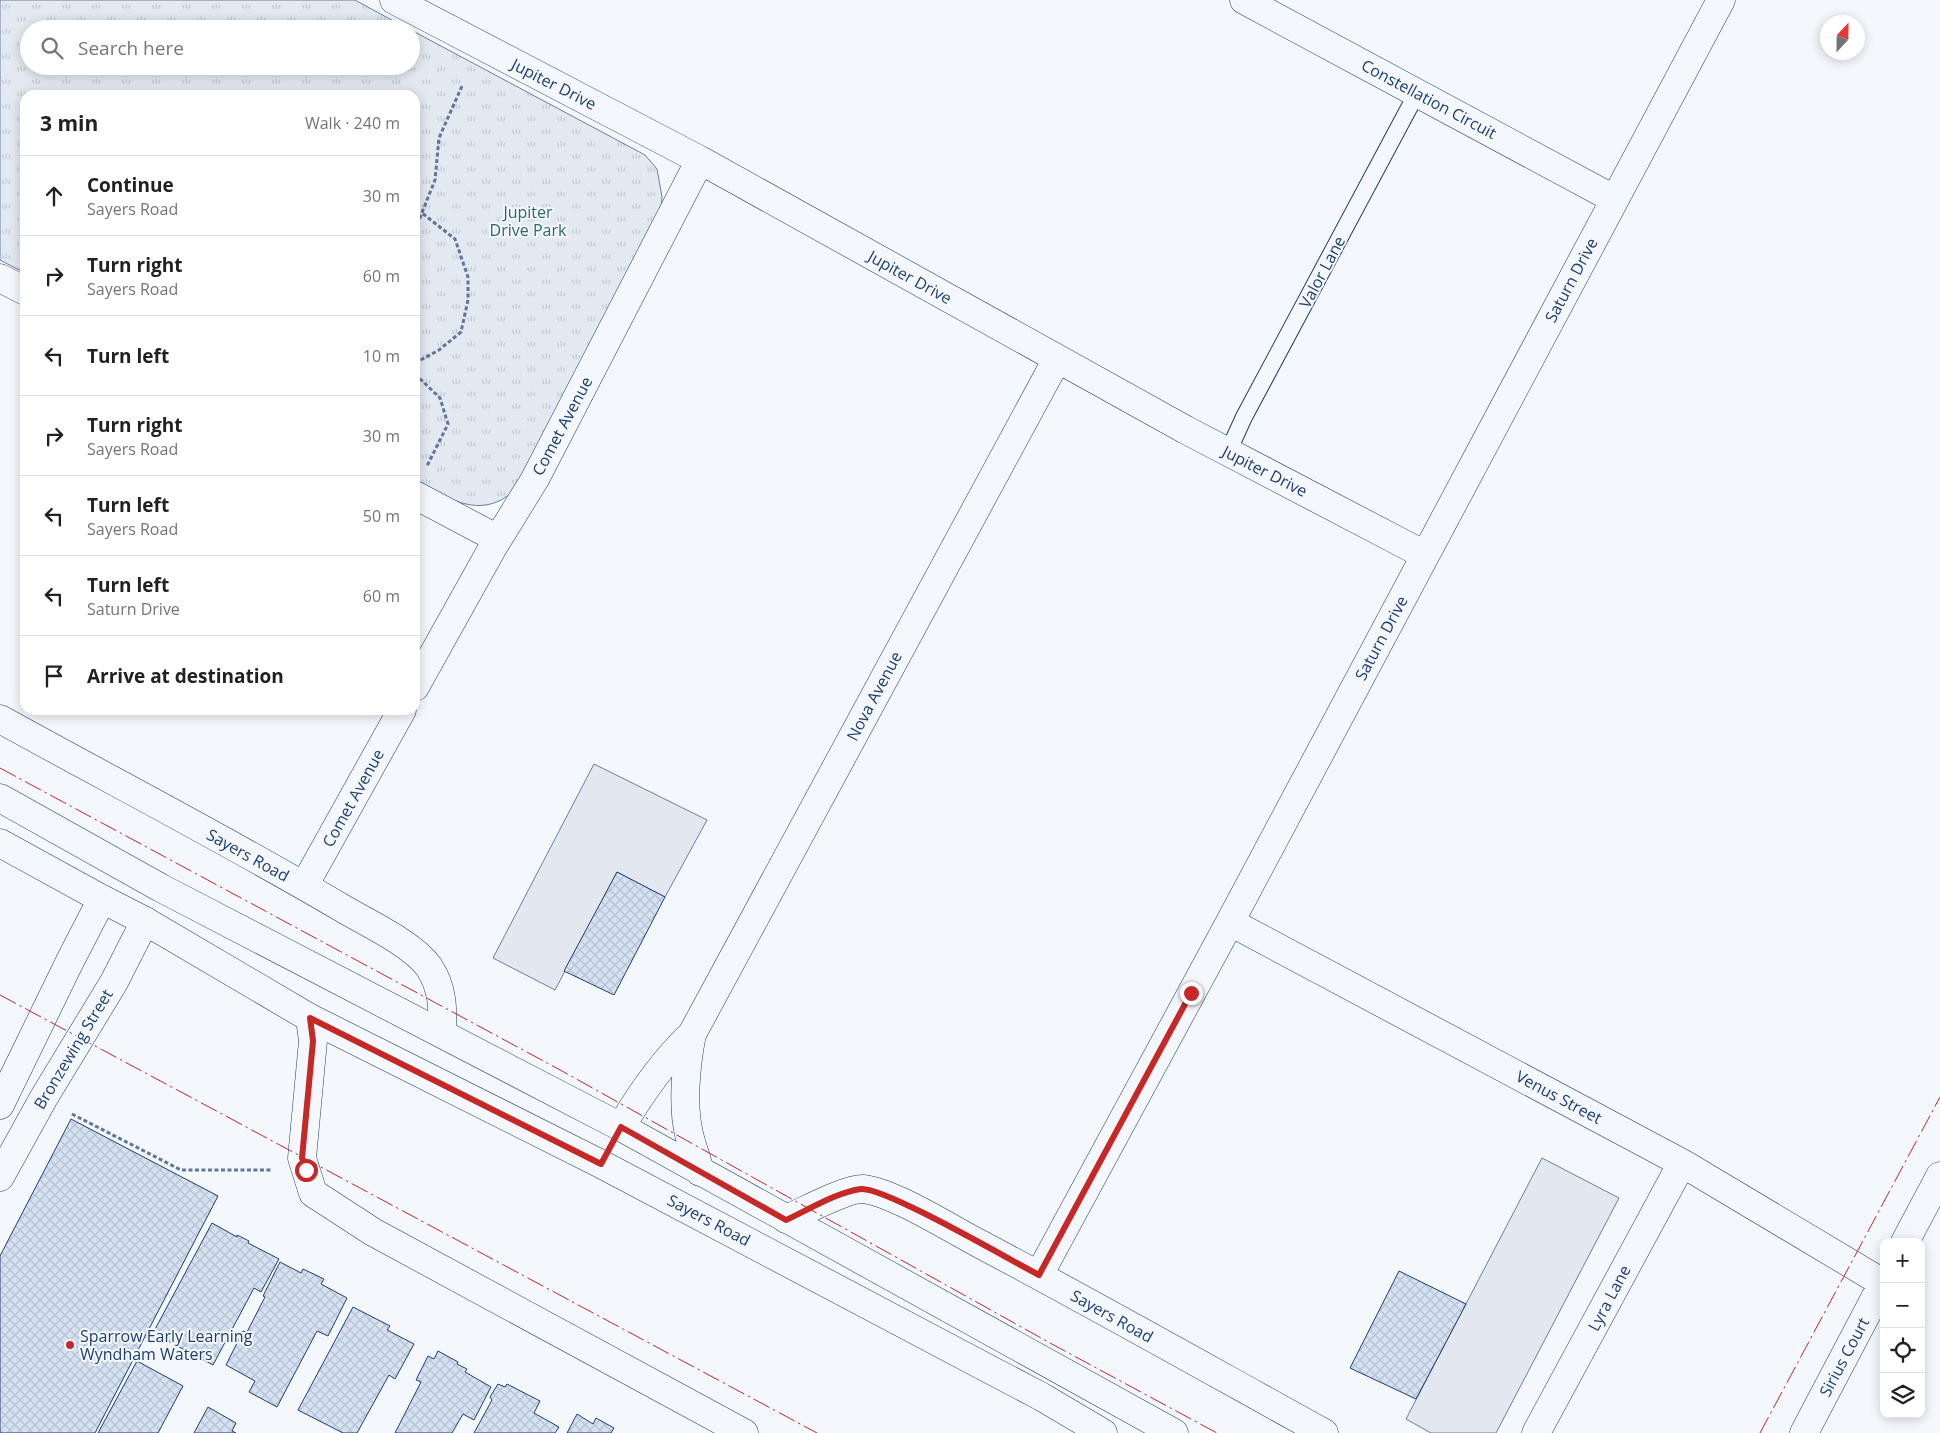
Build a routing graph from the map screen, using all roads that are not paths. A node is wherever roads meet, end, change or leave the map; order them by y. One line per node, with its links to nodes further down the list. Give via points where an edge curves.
1 (1244, 0): 4 (street, Constellation Circuit)
2 (1721, 0): 6 (street, Saturn Drive)
3 (402, 2): 5 (street, Jupiter Drive)
4 (1417, 92): 6 (street, Constellation Circuit); 10 (lane, Valor Lane)
5 (700, 160): 9 (street, Jupiter Drive); 12 (street, Comet Avenue, via 534,479)
6 (1614, 199): 13 (street, Saturn Drive)
7 (0, 278): 8 (street)
8 (20, 288)
9 (1057, 359): 10 (street, Jupiter Drive); 27 (street, Nova Avenue)
10 (1228, 452): 13 (street, Jupiter Drive)
11 (420, 498): 12 (street)
12 (498, 539): 14 (street, Comet Avenue)
13 (1425, 555): 24 (street, Saturn Drive)
14 (420, 678)
15 (399, 715): 20 (street, Comet Avenue)
16 (0, 719): 20 (street, Sayers Road)
17 (0, 798): 19 (street)
18 (0, 843): 22 (street, Sayers Road)
19 (122, 866): 21 (street); 22 (street)
20 (304, 886): 26 (street, Sayers Road, via 414,951 429,967 439,985 443,1004)
21 (161, 888): 23 (street, Bronzewing Street); 26 (street)
22 (102, 899): 23 (street, Sayers Road); 28 (street)
23 (145, 921): 25 (street, Sayers Road); 34 (street, Bronzewing Street, via 114,982 42,1099)
24 (1230, 922): 30 (street, Venus Street); 37 (street, Saturn Drive)
25 (310, 1018): 31 (street, Sayers Road); 40 (street, via 313,1041 302,1158 313,1194 373,1232)
26 (442, 1033): 29 (street)
27 (692, 1034): 29 (street, Nova Avenue, via 642,1091); 32 (street, Nova Avenue, via 686,1108)
28 (0, 1105)
29 (621, 1127): 31 (street, Nova Avenue); 32 (street)
30 (1682, 1163): 38 (street, Venus Street); 44 (street, Lyra Lane)
31 (601, 1164): 41 (street, Sayers Road, via 1042,1397)
32 (700, 1172): 35 (street)
33 (1940, 1176): 36 (street)
34 (0, 1177)
35 (786, 1220): 37 (street, Sayers Road, via 839,1196 862,1189 878,1192); 42 (street)
36 (1907, 1238)
37 (1039, 1275): 43 (street, Sayers Road)
38 (1880, 1280)
39 (1882, 1283): 45 (street, Sirius Court)
40 (744, 1433)
41 (1103, 1433)
42 (1174, 1433)
43 (1324, 1433)
44 (1536, 1433)
45 (1804, 1433)

